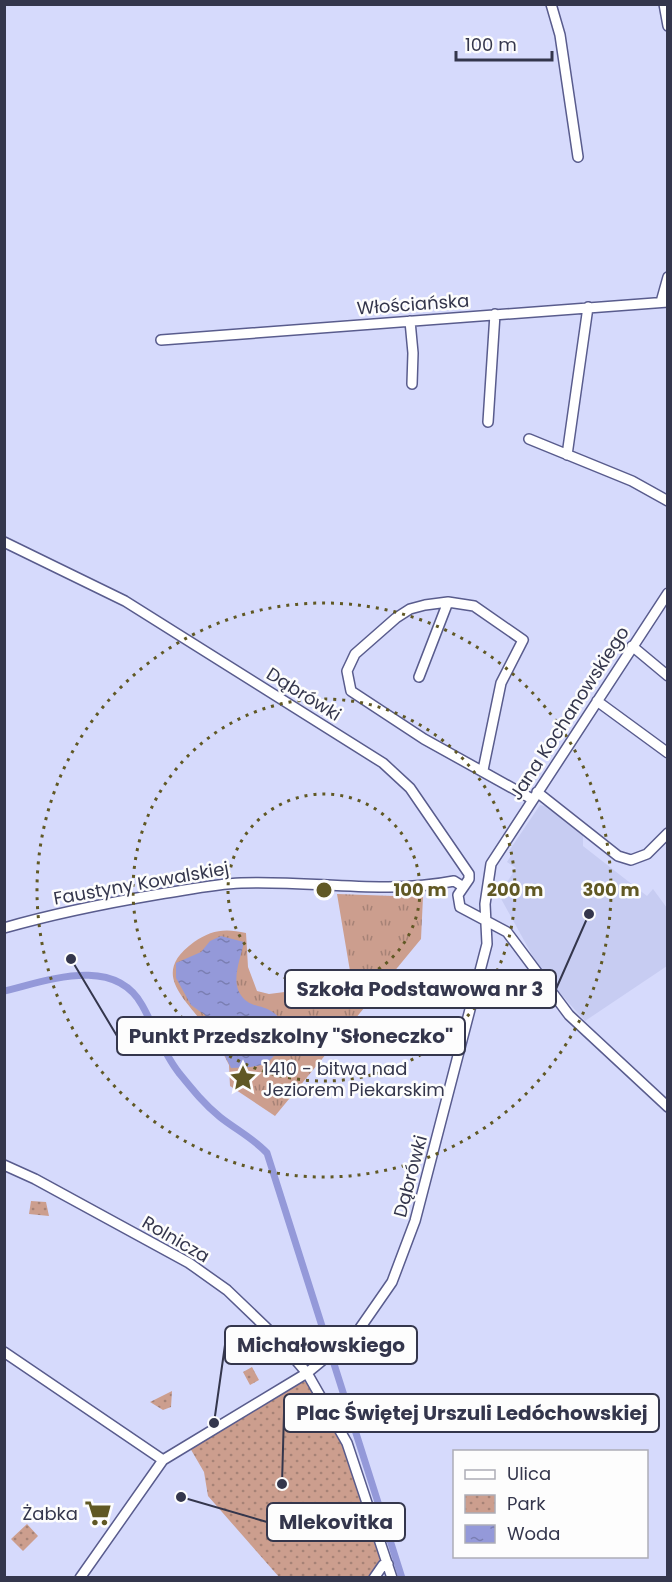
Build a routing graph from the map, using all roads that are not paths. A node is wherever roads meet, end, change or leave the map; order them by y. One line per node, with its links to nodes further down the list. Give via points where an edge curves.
1 (551, 4): 4 (street, via 560,35)
2 (664, 4): 3 (street)
3 (668, 27)
4 (578, 158)
5 (668, 277): 6 (street)
6 (664, 302): 7 (street, Włościańska)
7 (588, 307): 8 (street, Włościańska); 14 (street)
8 (495, 314): 9 (street, Włościańska); 12 (street)
9 (410, 321): 10 (street, Włościańska); 11 (street)
10 (160, 339)
11 (412, 384)
12 (488, 422)
13 (529, 439): 14 (street)
14 (567, 455): 15 (street, via 632,481)
15 (668, 501)
16 (4, 542): 27 (street, Dąbrówki, via 125,602 382,763 410,788 467,871 469,879)
17 (668, 593): 19 (street, Jana Kochanowskiego)
18 (448, 602): 21 (street); 24 (street, via 474,606 524,640 501,683); 24 (street, via 410,609 396,618 348,663 348,680 351,691 388,716)
19 (632, 646): 20 (street); 22 (street, Jana Kochanowskiego)
20 (668, 676)
21 (419, 677)
22 (597, 701): 23 (street); 25 (street, Jana Kochanowskiego)
23 (668, 753)
24 (483, 770): 25 (street)
25 (534, 796): 26 (street, via 618,856 630,860 647,854); 28 (street, Jana Kochanowskiego, via 489,871)
26 (668, 833)
27 (462, 886): 29 (street, via 457,901); 31 (street, Faustyny Kowalskiej, via 454,881 334,887 218,885 84,907)
28 (485, 904): 29 (street); 30 (street, Dąbrówki)
29 (467, 913): 30 (street)
30 (488, 923): 32 (street); 33 (street, Dąbrówki)
31 (4, 928)
32 (509, 935): 33 (street, via 496,935); 34 (street, via 569,1015)
33 (486, 949): 37 (street, Dąbrówki, via 406,1251 377,1306 358,1331)
34 (668, 1107)
35 (4, 1166): 37 (street, Rolnicza, via 55,1190 214,1280 255,1314)
36 (4, 1352): 38 (street)
37 (307, 1373): 38 (street, Dąbrówki); 39 (street, Rolnicza, via 347,1443)
38 (163, 1460): 40 (street)
39 (388, 1564): 41 (street); 42 (street, Rolnicza)
40 (80, 1578)
41 (374, 1578)
42 (392, 1578)

